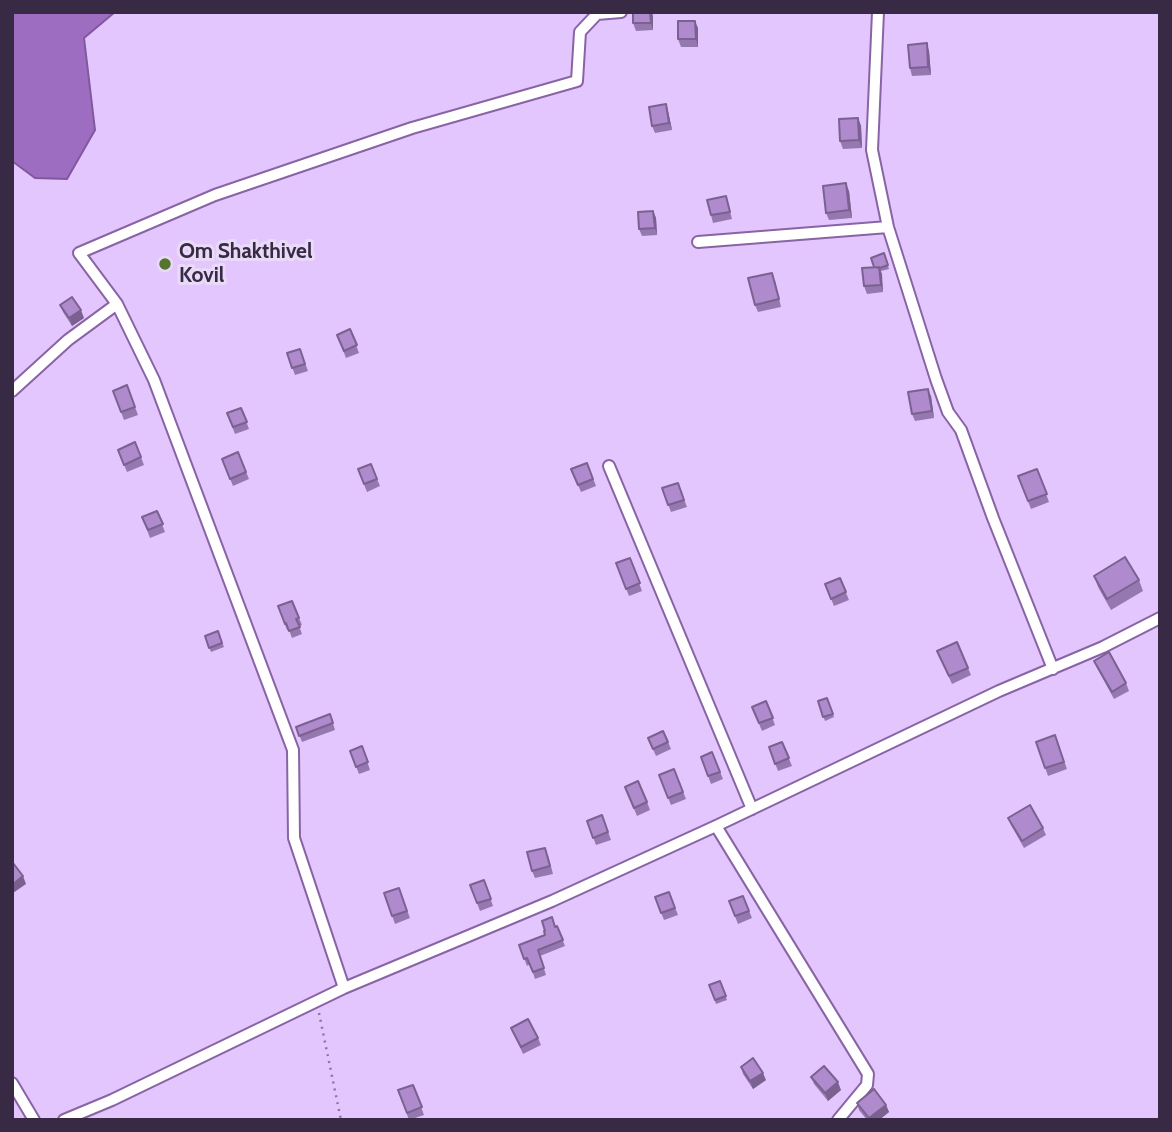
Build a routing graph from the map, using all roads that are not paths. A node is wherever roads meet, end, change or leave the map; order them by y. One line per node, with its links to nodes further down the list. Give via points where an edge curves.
1 (621, 12): 5 (street, via 597,15 580,32 577,81 412,128 215,195 79,253)
2 (878, 12): 3 (street, via 872,150)
3 (888, 227): 4 (street); 9 (street, via 948,412 961,430)
4 (698, 242)
5 (117, 304): 6 (street); 12 (street, via 154,380 293,750 294,838)
6 (12, 391)
7 (609, 466): 10 (street)
8 (1160, 618): 9 (street)
9 (1053, 668): 10 (street)
10 (752, 809): 11 (street)
11 (716, 826): 12 (street); 16 (street, via 868,1074 867,1085)
12 (344, 988): 15 (street)
13 (12, 1083): 14 (street)
14 (34, 1120)
15 (64, 1120)
16 (838, 1120)

